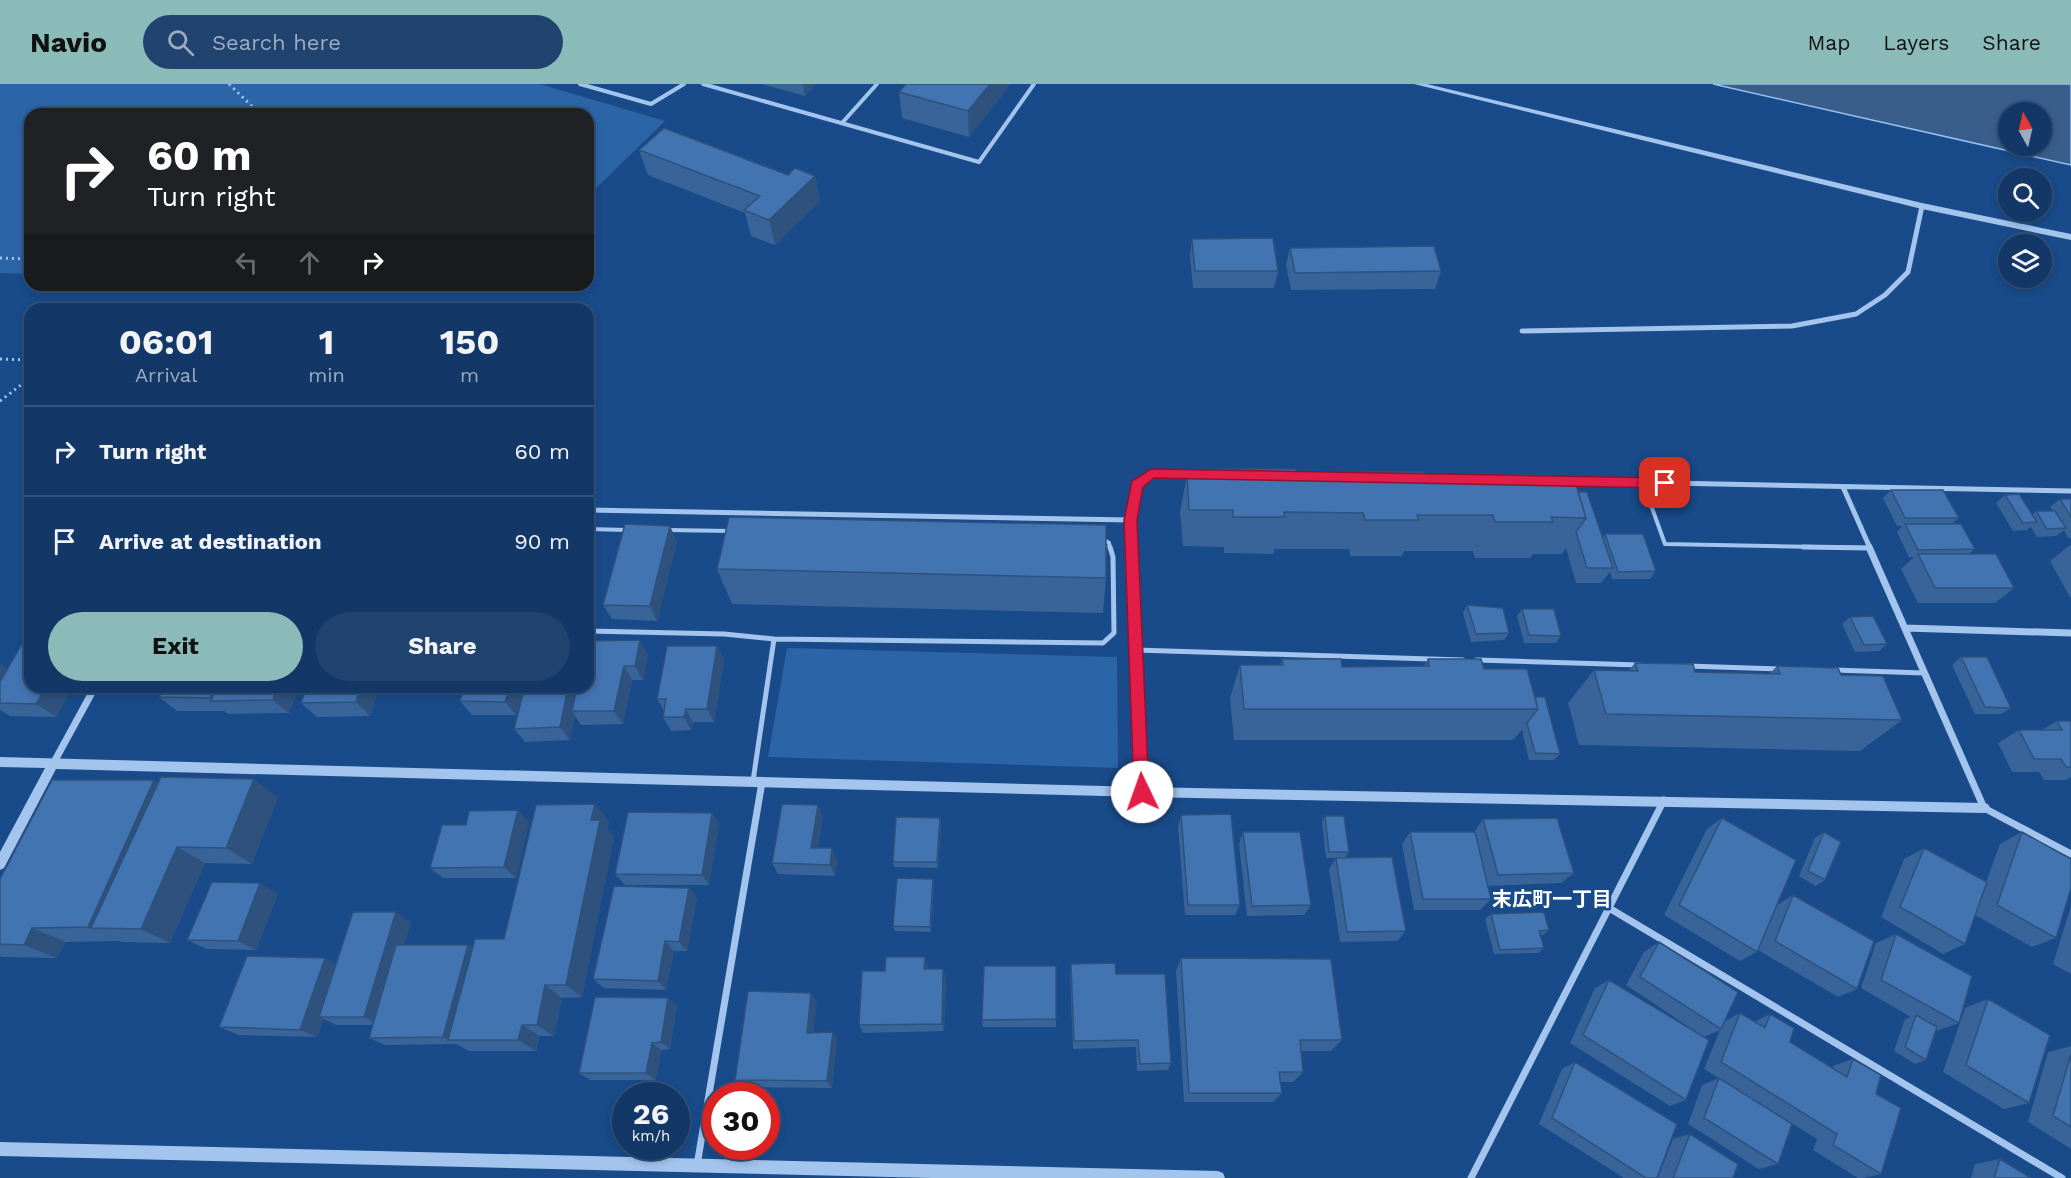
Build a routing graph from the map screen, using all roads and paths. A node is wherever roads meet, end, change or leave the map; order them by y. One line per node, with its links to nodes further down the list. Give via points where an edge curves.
1 (229, 84): 8 (path)
2 (580, 84): 3 (lane, via 651,104)
3 (684, 84)
4 (704, 84): 9 (lane)
5 (877, 84): 9 (lane)
6 (1034, 84): 9 (lane, via 979,162)
7 (1418, 84): 10 (street)
8 (254, 108)
9 (842, 123)
10 (1922, 206): 11 (street); 14 (street, via 1908,272 1885,295 1856,314 1792,326)
11 (2071, 237)
12 (0, 258): 13 (path)
13 (24, 259)
14 (1522, 331)
15 (0, 359): 16 (path)
16 (24, 360)
17 (24, 383): 18 (path)
18 (0, 401)
19 (1222, 475): 29 (street, via 1151,473 1137,484)
20 (1280, 476): 21 (street)
21 (1350, 477)
22 (1409, 478): 23 (street)
23 (1479, 480)
24 (1561, 481): 25 (street)
25 (1643, 483): 26 (street); 35 (lane, via 1665,544)
26 (1843, 487): 27 (street); 35 (street)
27 (2071, 491)
28 (594, 510): 29 (street)
29 (1130, 520): 40 (street)
30 (594, 529): 31 (lane)
31 (634, 530)
32 (657, 530): 33 (lane)
33 (741, 532)
34 (1099, 538): 39 (lane, via 1109,543 1113,557 1114,633 1103,643)
35 (1869, 548): 36 (street)
36 (1905, 628): 38 (street); 45 (street)
37 (594, 631): 39 (lane, via 724,633)
38 (2071, 633)
39 (774, 639): 49 (lane)
40 (1136, 650): 41 (lane); 50 (street)
41 (1648, 665)
42 (1684, 666): 43 (lane)
43 (1792, 669)
44 (1828, 670): 45 (lane)
45 (1924, 673): 52 (street)
46 (92, 693): 48 (street)
47 (0, 762): 48 (street)
48 (53, 764): 49 (street); 54 (street)
49 (757, 782): 50 (street); 57 (street)
50 (1142, 792): 51 (street)
51 (1665, 800): 52 (street); 55 (street)
52 (1984, 808): 53 (street)
53 (2071, 854)
54 (0, 864)
55 (1609, 908): 59 (street); 60 (street)
56 (0, 1149): 57 (street)
57 (697, 1166): 58 (street)
58 (1218, 1178)
59 (1471, 1178)
60 (2062, 1178)

